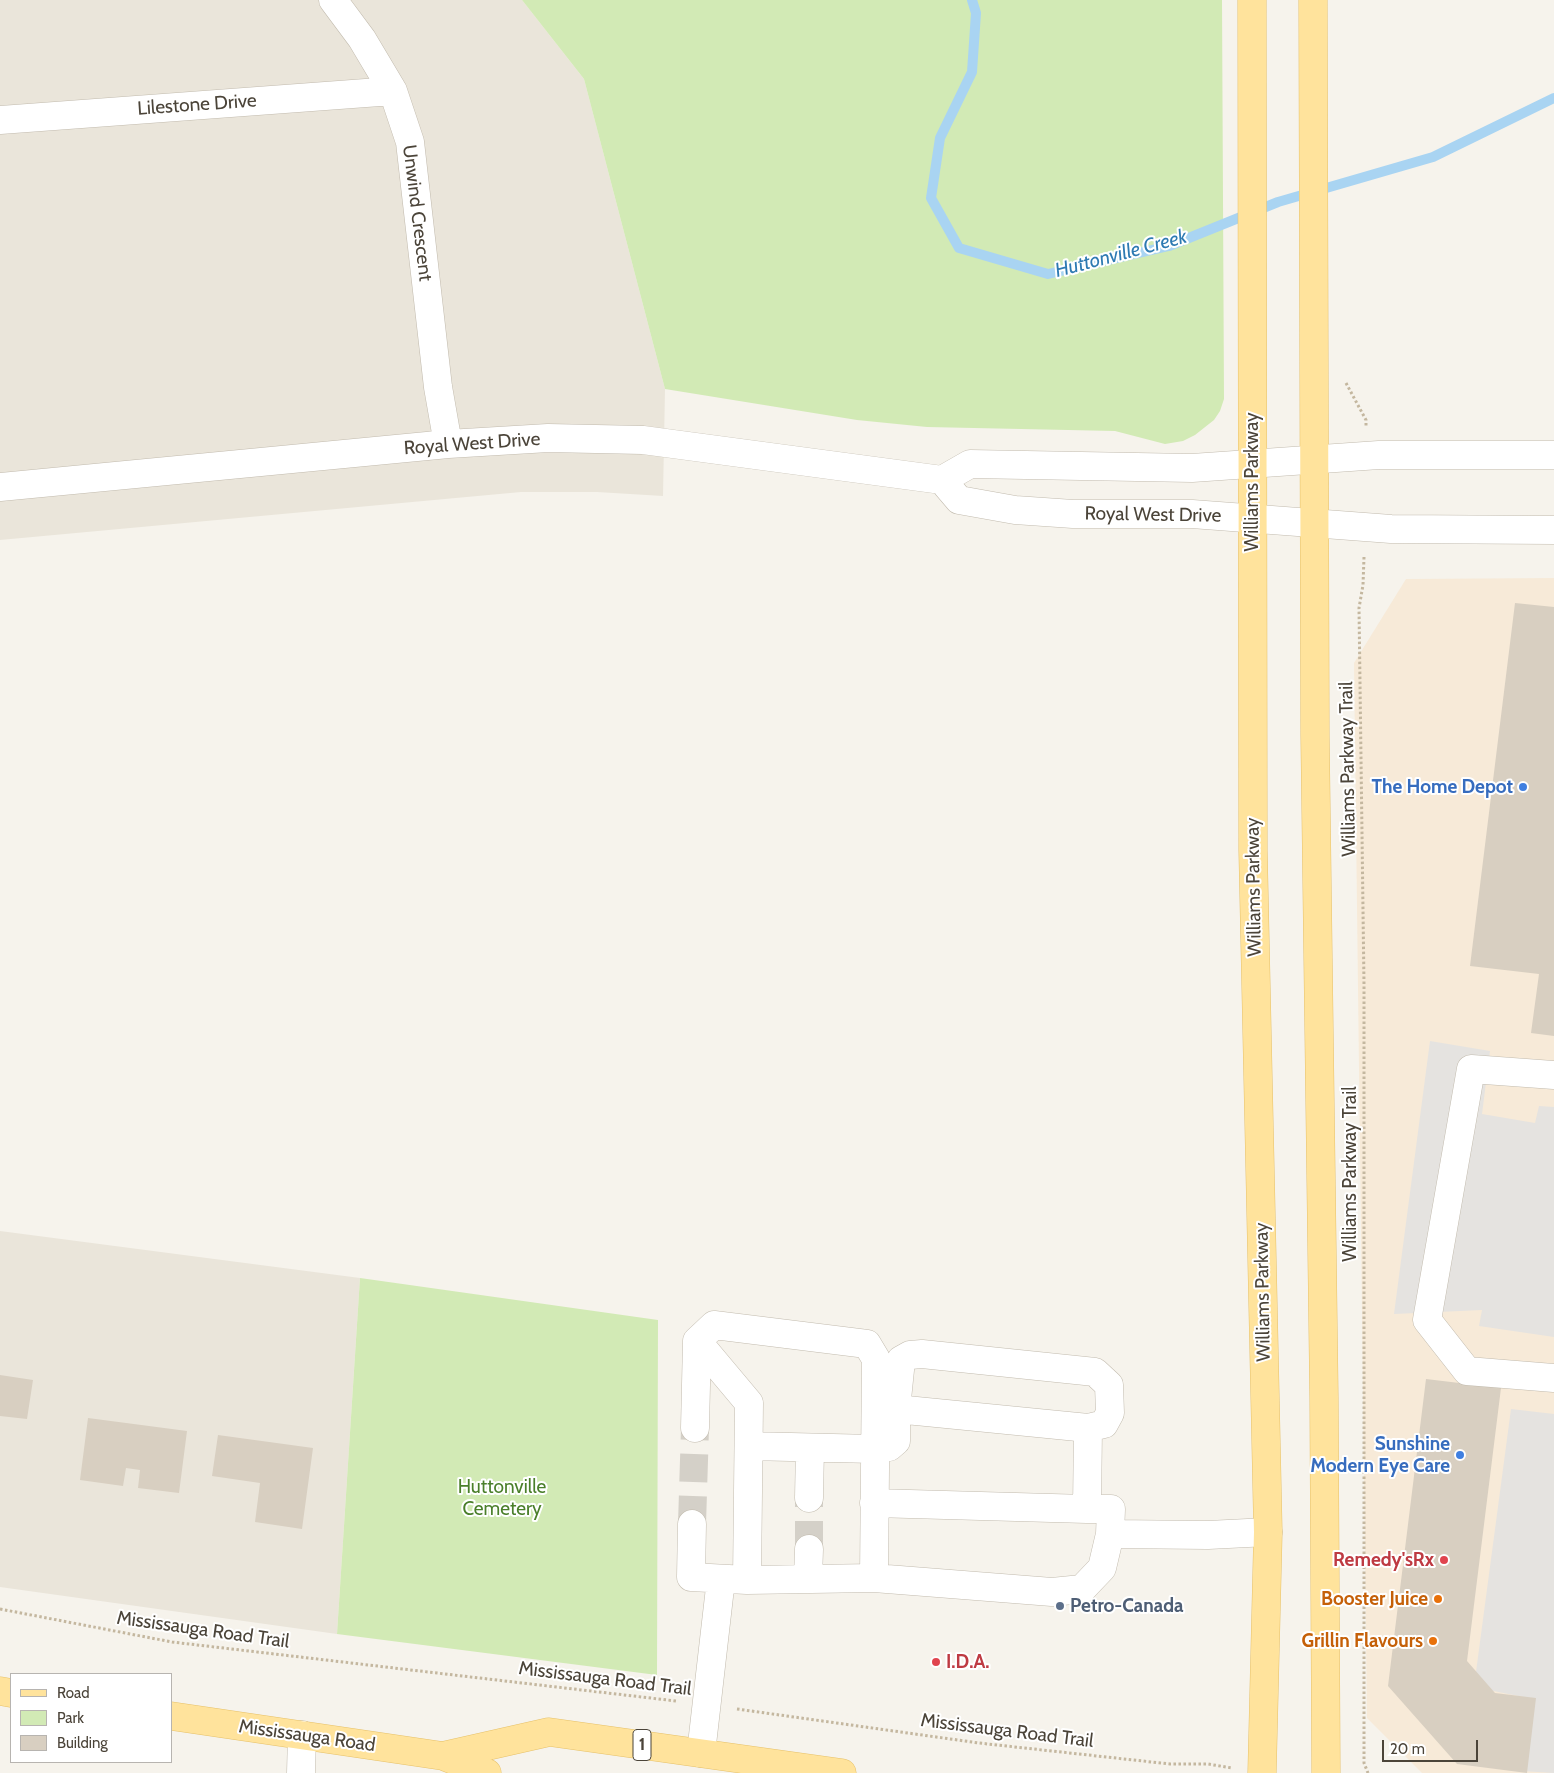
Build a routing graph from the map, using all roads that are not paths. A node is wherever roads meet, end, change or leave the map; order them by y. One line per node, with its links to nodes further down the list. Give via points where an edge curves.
1 (333, 0): 4 (street, Unwind Crescent)
2 (1252, 0): 9 (main road, Williams Parkway)
3 (1313, 0): 8 (main road)
4 (394, 91): 5 (street, Lilestone Drive); 6 (street, Unwind Crescent, via 410,142 438,388)
5 (0, 120)
6 (448, 444): 10 (street, Royal West Drive, via 548,438 643,440); 11 (street, Royal West Drive)
7 (1554, 455): 8 (street, via 1379,455)
8 (1315, 460): 9 (street); 13 (main road)
9 (1252, 464): 10 (street, via 1192,468 970,464); 12 (main road, Williams Parkway)
10 (942, 480): 12 (street, Royal West Drive, via 959,500 1015,510 1073,514 1192,514)
11 (0, 487)
12 (1252, 519): 13 (street, Royal West Drive); 28 (main road, Williams Parkway, via 1253,850)
13 (1315, 523): 14 (street, Royal West Drive, via 1391,529); 42 (main road)
14 (1554, 530)
15 (1554, 1075): 17 (street, via 1471,1069 1427,1320 1467,1371)
16 (697, 1341): 19 (street); 21 (street, via 749,1403); 23 (street, via 714,1325 867,1344 876,1359)
17 (1554, 1378)
18 (896, 1408): 20 (street); 20 (street, via 902,1360 910,1355 1096,1372 1109,1385 1110,1413 1104,1424); 23 (street, via 896,1441 889,1447)
19 (695, 1428)
20 (1088, 1428): 26 (street)
21 (749, 1446): 22 (street); 33 (street)
22 (810, 1448): 23 (street); 24 (street)
23 (874, 1449): 25 (street)
24 (809, 1498)
25 (874, 1503): 26 (street); 32 (street)
26 (1087, 1509): 29 (street, via 1111,1509)
27 (692, 1524): 33 (street, via 691,1577)
28 (1268, 1532): 29 (street); 41 (main road, Williams Parkway)
29 (1110, 1534): 32 (street, via 1102,1568 1082,1589 1052,1592)
30 (808, 1549): 31 (street)
31 (808, 1578): 32 (street); 33 (street)
32 (874, 1578)
33 (734, 1579): 36 (street, via 706,1705)
34 (172, 1716): 35 (main road, Mississauga Road / 1)
35 (302, 1735): 37 (main road, Mississauga Road / 1); 38 (street)
36 (701, 1753): 37 (main road, Mississauga Road / 1, via 549,1732); 40 (main road, Mississauga Road / 1)
37 (443, 1756): 39 (main road, Mississauga Road / 1)
38 (301, 1773)
39 (488, 1773)
40 (842, 1773)
41 (1262, 1773)
42 (1326, 1773)

